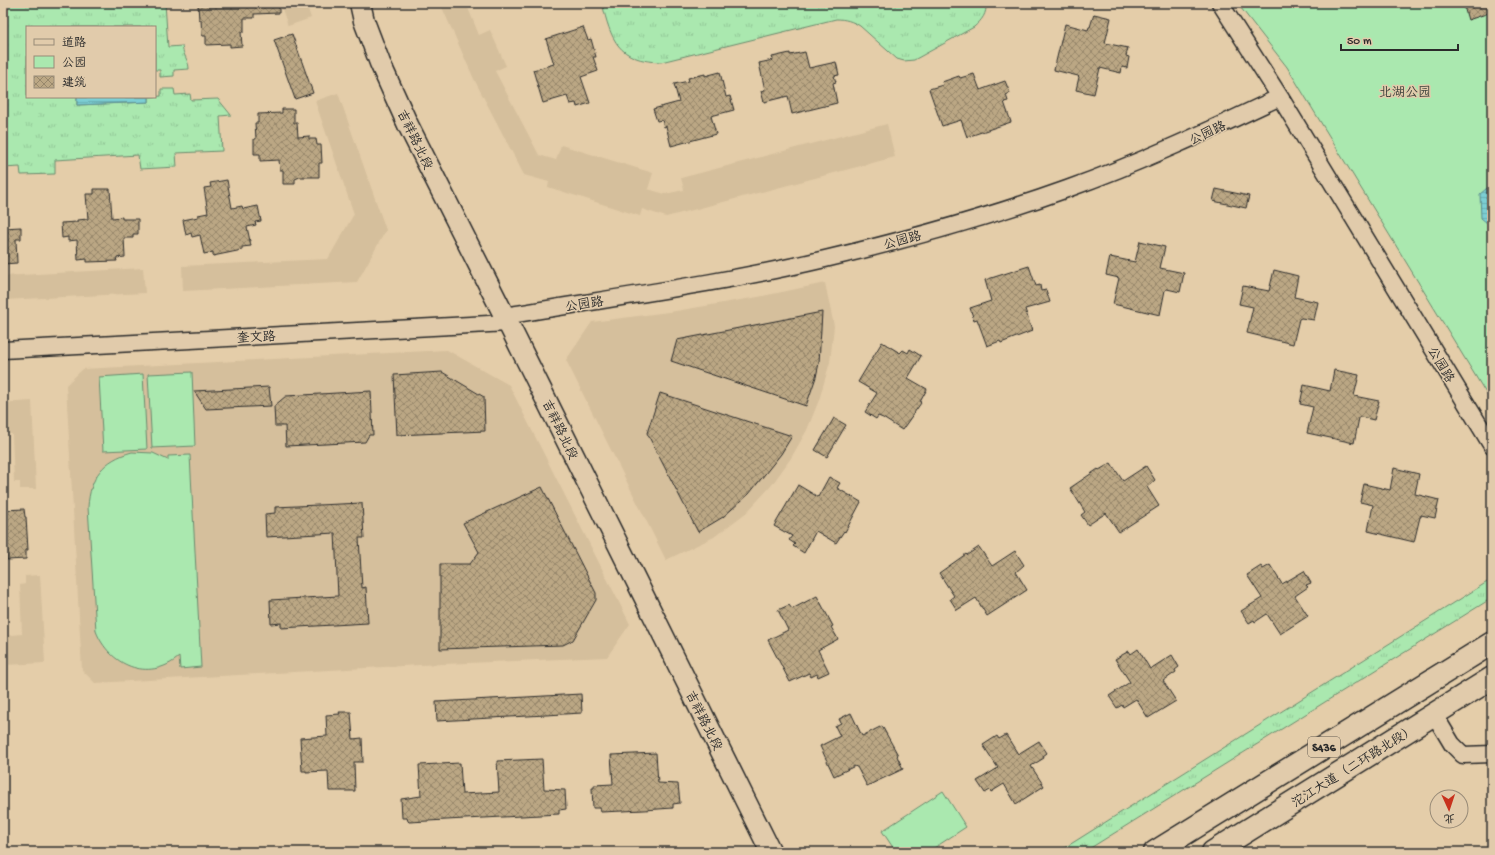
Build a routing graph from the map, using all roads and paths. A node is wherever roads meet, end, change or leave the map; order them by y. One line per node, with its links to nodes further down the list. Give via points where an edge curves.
1 (360, 3): 4 (street, 吉祥路北段, via 380,63 408,125)
2 (1220, 3): 3 (street, 公园路)
3 (1280, 98): 4 (street, 公园路, via 1176,146 1081,184 959,224 854,252 755,274); 6 (street, 公园路)
4 (506, 320): 5 (street, 奎文路); 11 (street, 吉祥路北段)
5 (3, 350)
6 (1492, 446)
7 (1492, 643): 12 (highway, S436)
8 (1492, 678): 9 (highway, 沱江大道（二环路北段） / S436)
9 (1434, 714): 10 (street, via 1452,744 1463,755); 13 (highway, 沱江大道（二环路北段） / S436)
10 (1492, 754)
11 (771, 852)
12 (1155, 852)
13 (1213, 852)

